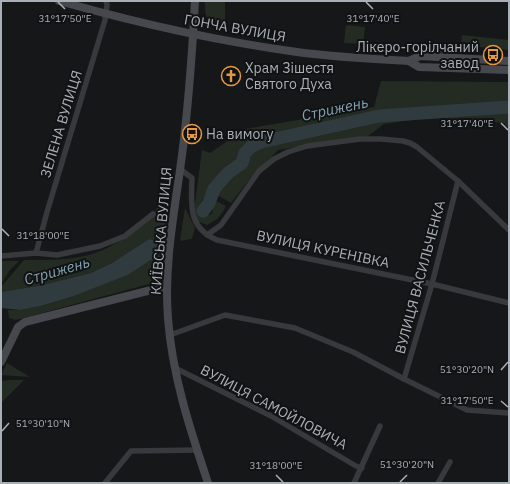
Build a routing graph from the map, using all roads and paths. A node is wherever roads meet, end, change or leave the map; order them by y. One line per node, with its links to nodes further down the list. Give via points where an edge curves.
1 (59, 1): 4 (street, ГОНЧА ВУЛИЦЯ)
2 (106, 1): 4 (street, ЗЕЛЕНА ВУЛИЦЯ)
3 (195, 1): 5 (street, КИЇВСЬКА ВУЛИЦЯ)
4 (106, 14): 5 (street, ГОНЧА ВУЛИЦЯ); 14 (street, ЗЕЛЕНА ВУЛИЦЯ)
5 (193, 34): 6 (street, ГОНЧА ВУЛИЦЯ, via 298,52); 9 (street, КИЇВСЬКА ВУЛИЦЯ)
6 (409, 61): 7 (street, ГОНЧА ВУЛИЦЯ, via 420,56); 8 (street, ГОНЧА ВУЛИЦЯ, via 419,67)
7 (509, 61)
8 (509, 70)
9 (180, 169): 13 (street, via 192,178 194,219); 17 (street, КИЇВСЬКА ВУЛИЦЯ)
10 (458, 181): 12 (street); 13 (street, via 417,147 403,141 360,139 307,146 274,159 259,171 220,225); 16 (street, ВУЛИЦЯ ВАСИЛЬЧЕНКА)
11 (153, 214): 14 (street, via 125,236 100,246 56,255)
12 (509, 230)
13 (207, 235): 16 (street, ВУЛИЦЯ КУРЕНІВКА, via 218,240)
14 (36, 253): 15 (street)
15 (1, 256)
16 (432, 284): 18 (street, ВУЛИЦЯ КУРЕНІВКА); 22 (street, ВУЛИЦЯ ВАСИЛЬЧЕНКА)
17 (167, 286): 19 (street, КИЇВСЬКА ВУЛИЦЯ); 20 (street, via 24,322 18,327)
18 (509, 303)
19 (170, 335): 21 (street, КИЇВСЬКА ВУЛИЦЯ); 22 (street, via 225,315 295,328 353,352)
20 (1, 362)
21 (175, 368): 25 (street, КИЇВСЬКА ВУЛИЦЯ); 27 (street, ВУЛИЦЯ САМОЙЛОВИЧА, via 271,416)
22 (404, 379): 23 (street, via 467,410)
23 (509, 413)
24 (380, 426): 27 (street)
25 (197, 450): 28 (street, via 131,451); 29 (street, КИЇВСЬКА ВУЛИЦЯ)
26 (450, 462): 31 (street)
27 (362, 468): 30 (street)
28 (105, 483)
29 (208, 483)
30 (354, 483)
31 (438, 483)

